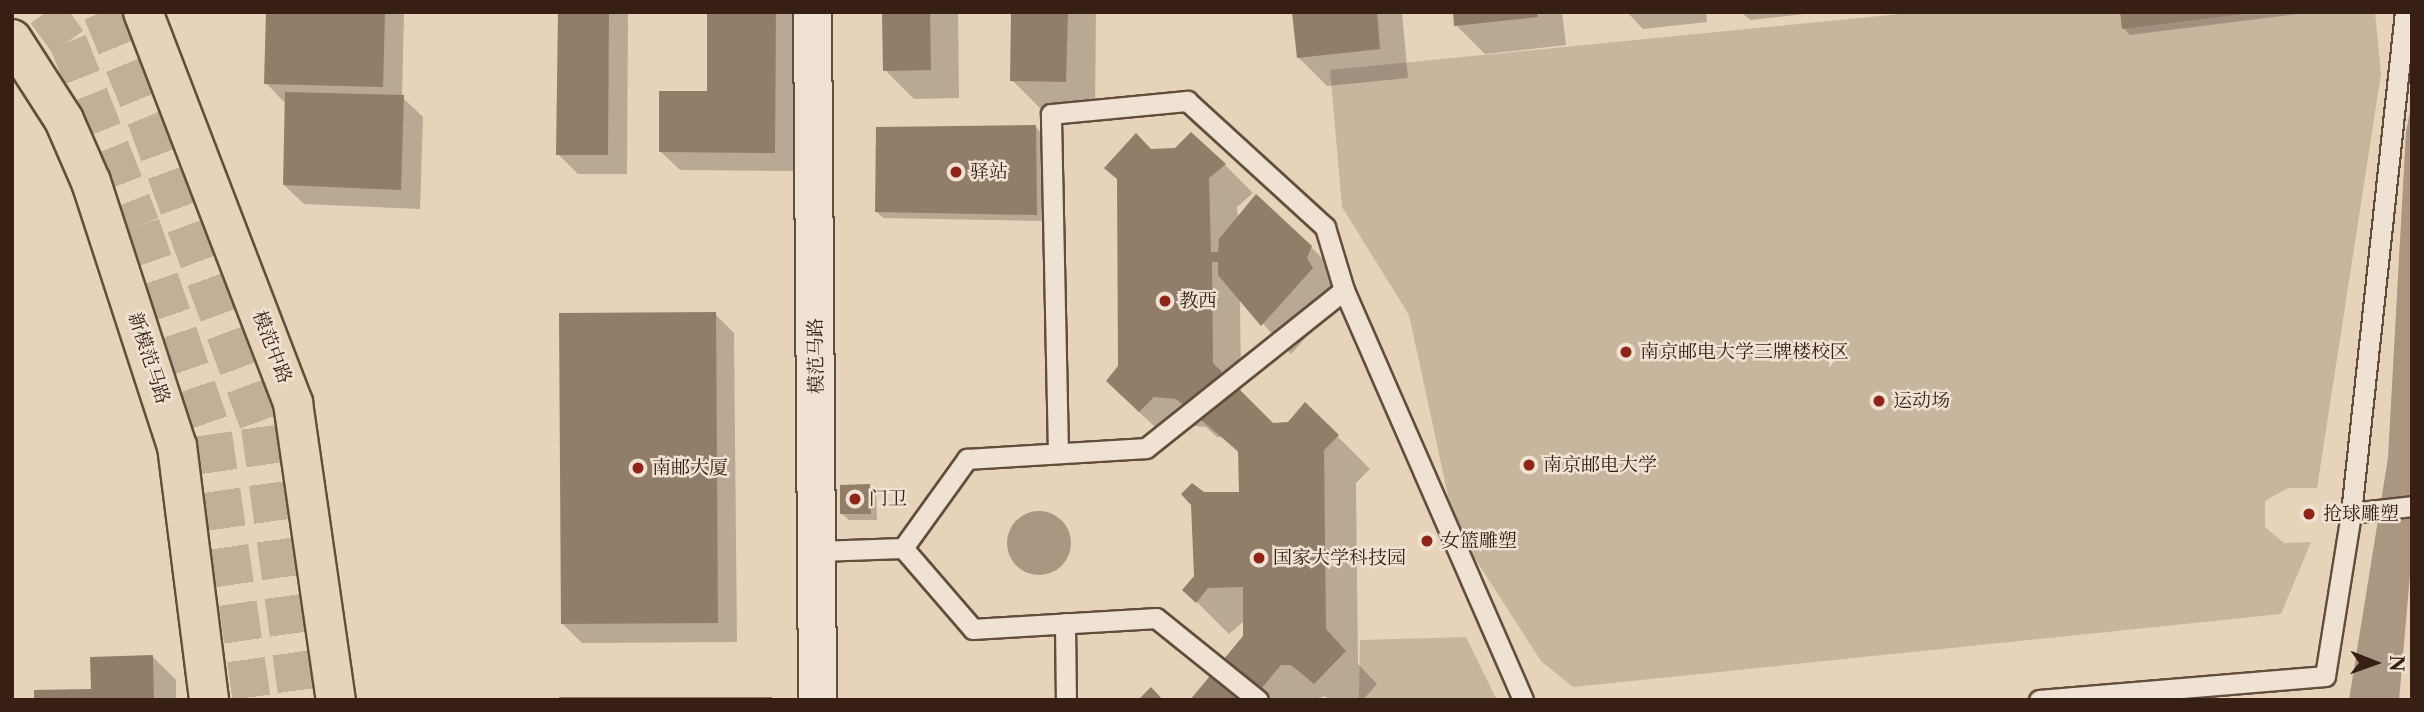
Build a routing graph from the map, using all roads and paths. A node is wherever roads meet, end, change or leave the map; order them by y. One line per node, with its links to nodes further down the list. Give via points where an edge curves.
1 (143, 12): 14 (main road, 模范中路, via 293,403)
2 (813, 12): 10 (street, 模范马路)
3 (2405, 12): 8 (lane)
4 (18, 60): 13 (main road, 新模范马路, via 64,120 91,181 177,446)
5 (1344, 290): 6 (lane, via 1146,449); 6 (lane, via 1325,226 1186,101 1051,114); 18 (lane)
6 (1058, 453): 9 (lane, via 967,459)
7 (2412, 506): 8 (lane)
8 (2351, 513): 12 (lane, via 2325,676)
9 (903, 548): 10 (lane); 11 (lane, via 973,629)
10 (818, 551): 15 (street, 模范马路)
11 (1065, 623): 16 (lane); 17 (lane, via 1156,618)
12 (2121, 696): 19 (lane)
13 (209, 700)
14 (336, 700)
15 (817, 700)
16 (1066, 700)
17 (1258, 700)
18 (1523, 700)
19 (2039, 700)

